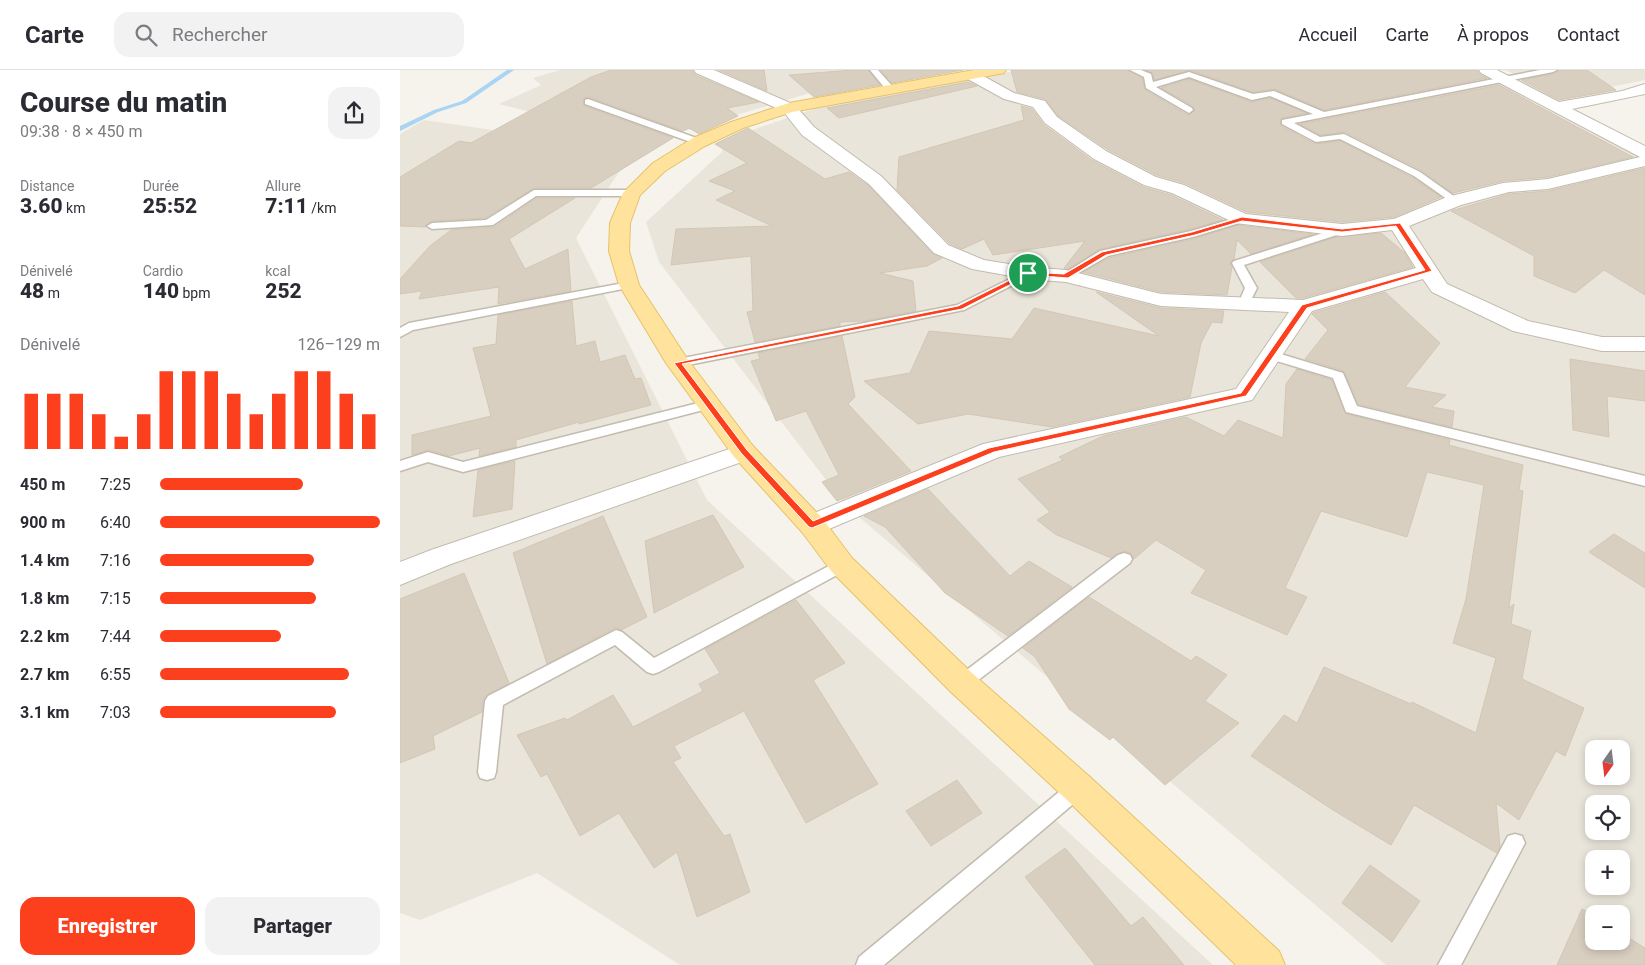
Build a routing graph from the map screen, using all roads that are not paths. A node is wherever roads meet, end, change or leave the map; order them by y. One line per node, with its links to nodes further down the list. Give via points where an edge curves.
1 (701, 70): 14 (street)
2 (874, 70): 11 (lane)
3 (999, 70): 7 (main road)
4 (1134, 70): 9 (lane, via 1148,76)
5 (1486, 70): 8 (street)
6 (1553, 70): 8 (lane)
7 (971, 75): 11 (main road); 22 (street, via 1009,96 1039,104 1051,120 1100,155 1141,177 1178,189)
8 (1502, 79): 13 (street); 16 (lane)
9 (1149, 86): 15 (lane); 16 (lane, via 1189,74 1252,97 1271,92)
10 (1645, 89): 13 (street)
11 (890, 90): 14 (main road)
12 (588, 102): 17 (lane)
13 (1555, 107): 18 (street)
14 (789, 108): 17 (main road); 27 (street, via 808,131 875,180 941,249 979,265)
15 (1189, 110)
16 (1321, 114): 21 (lane, via 1285,122 1319,140 1341,136 1417,174)
17 (698, 142): 20 (main road, via 659,167)
18 (1645, 154)
19 (1645, 160): 21 (street, via 1548,184 1509,187)
20 (632, 193): 24 (lane, via 534,193 489,223); 29 (main road, via 620,223 619,251)
21 (1454, 201): 23 (street)
22 (1242, 219): 25 (street); 28 (lane, via 1193,234 1104,253)
23 (1398, 224): 25 (street); 26 (street)
24 (432, 226)
25 (1342, 230): 30 (lane, via 1238,264 1251,288)
26 (1428, 271): 31 (street); 33 (street, via 1439,288 1521,326 1602,344)
27 (1028, 273): 28 (street); 35 (lane, via 960,308)
28 (1066, 276): 30 (street, via 1161,300)
29 (629, 286): 32 (lane, via 409,327); 35 (main road)
30 (1244, 304): 31 (street)
31 (1304, 306): 34 (street)
32 (400, 332)
33 (1645, 344)
34 (1271, 355): 39 (lane, via 1338,376 1351,408); 40 (street, via 1244,395 992,450)
35 (678, 363): 36 (main road)
36 (710, 404): 37 (main road); 38 (lane, via 463,467 428,458)
37 (744, 452): 40 (main road); 43 (street)
38 (400, 466)
39 (1645, 481)
40 (812, 525): 42 (main road)
41 (1124, 559): 44 (lane)
42 (842, 564): 44 (main road); 45 (lane, via 653,667 616,636 494,701)
43 (400, 574)
44 (962, 683): 46 (main road)
45 (487, 772)
46 (1078, 788): 48 (lane); 49 (main road)
47 (1515, 843): 50 (lane)
48 (867, 965)
49 (1266, 965)
50 (1448, 965)

